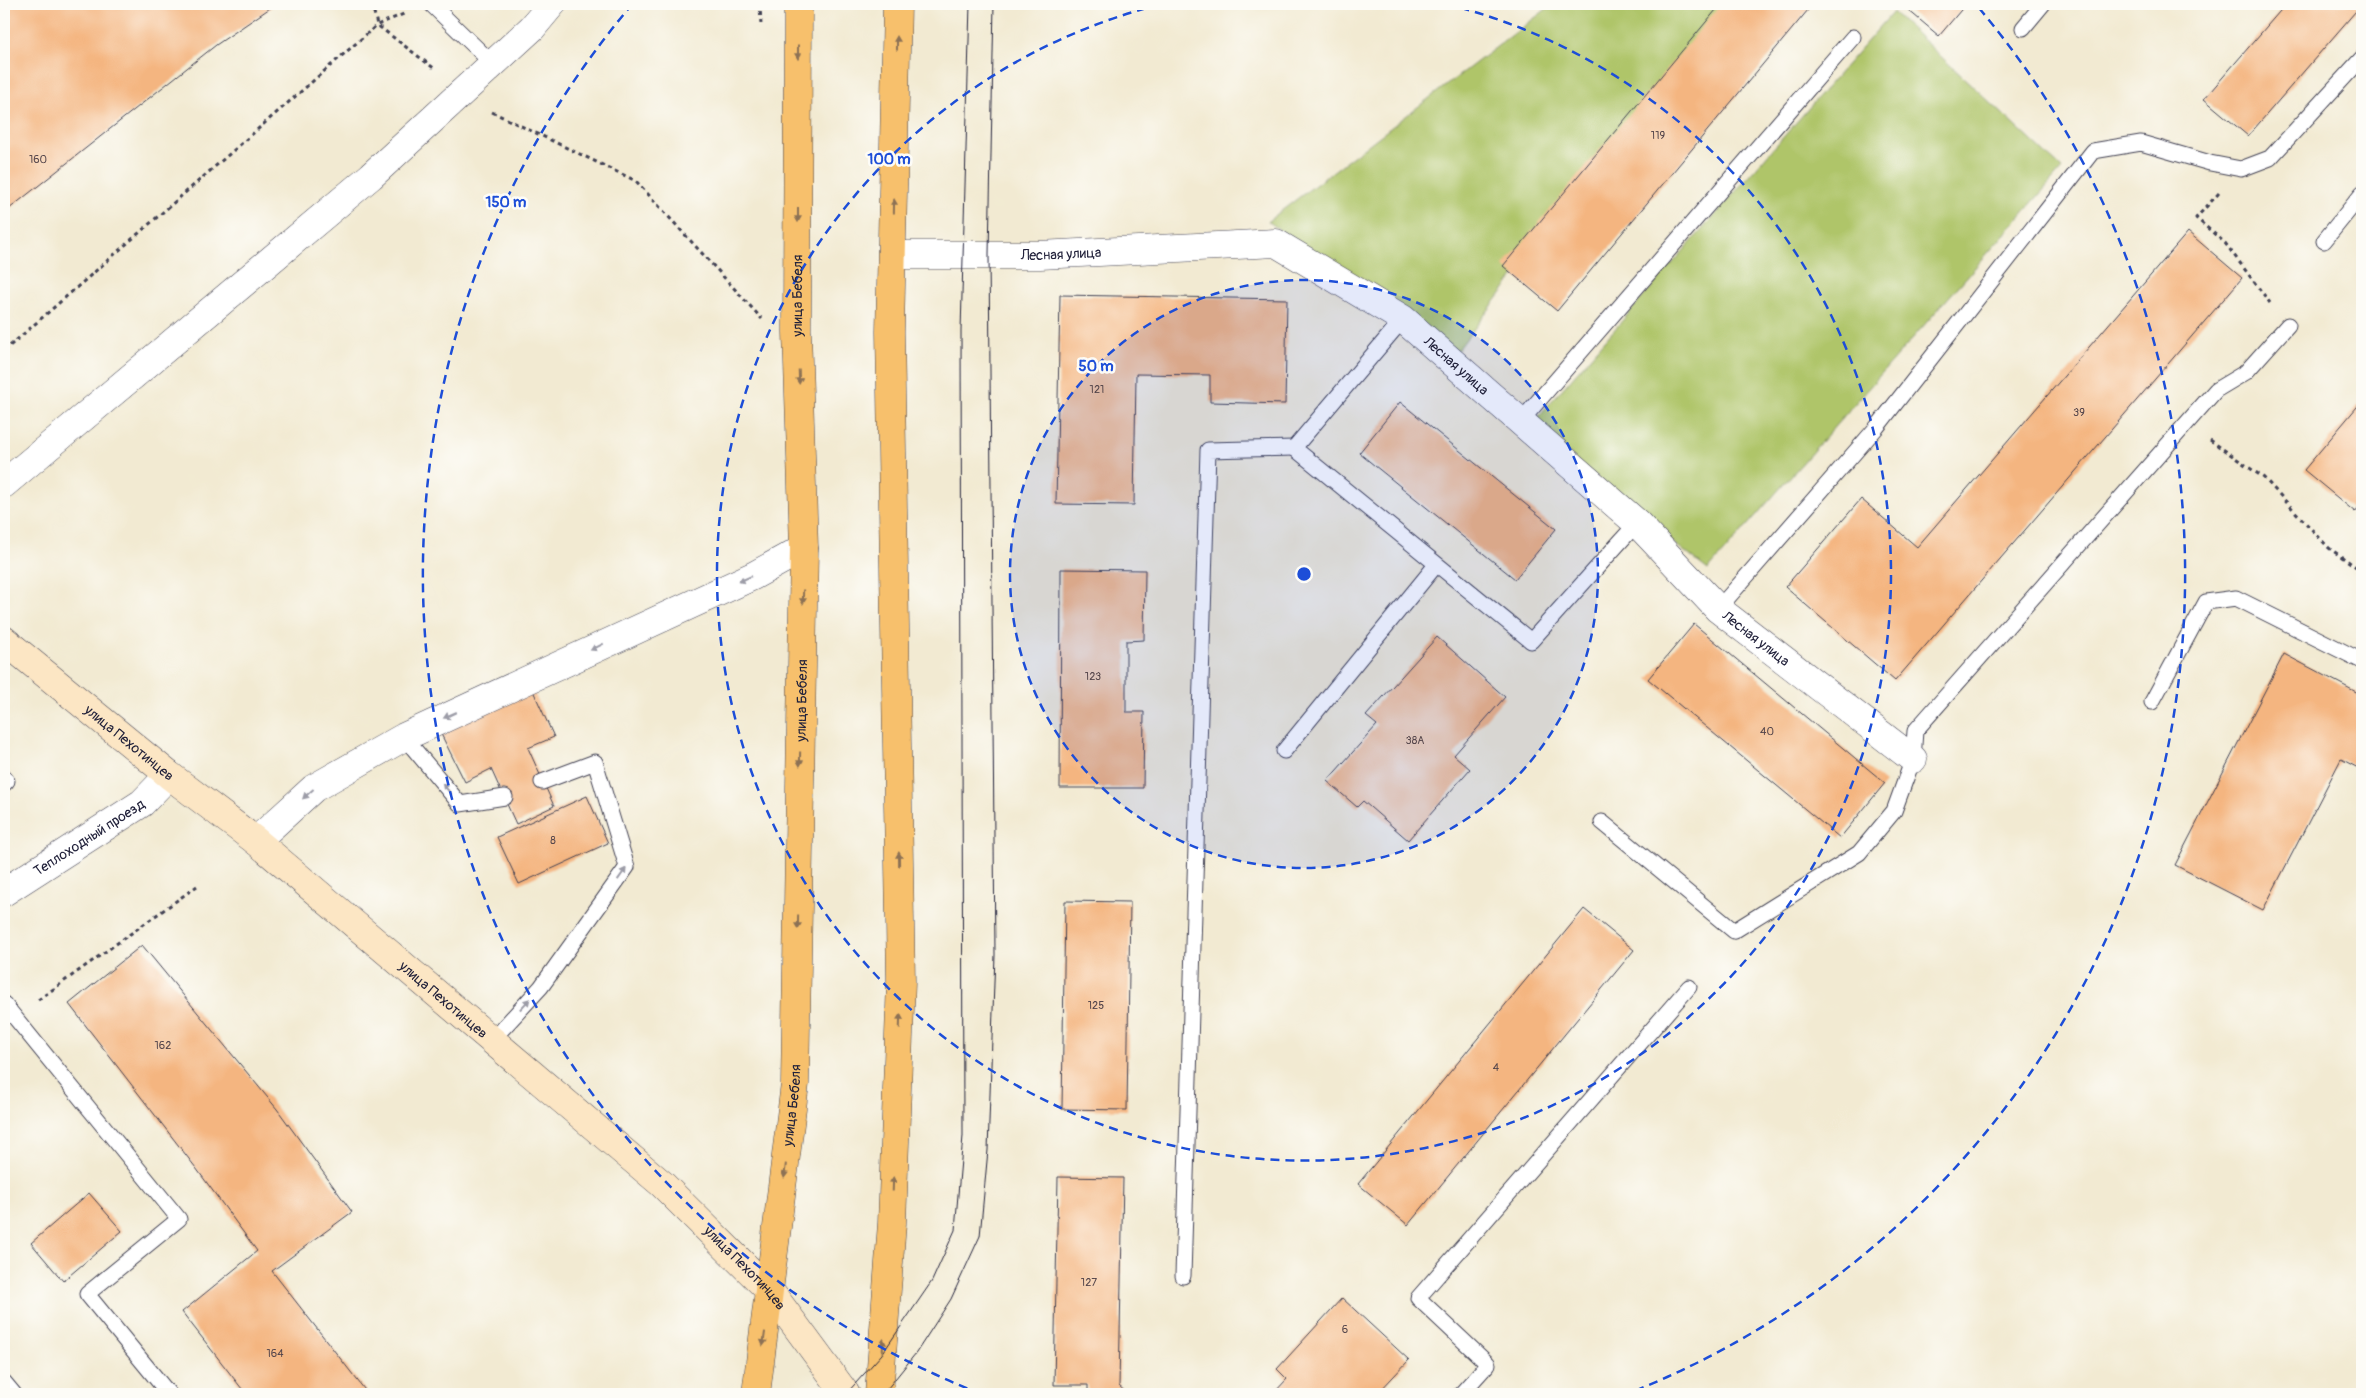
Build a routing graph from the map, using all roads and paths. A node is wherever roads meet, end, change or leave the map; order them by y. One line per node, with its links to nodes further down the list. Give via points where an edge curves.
1 (372, 4): 8 (path)
2 (431, 4): 12 (lane)
3 (552, 4): 12 (street, via 532,28)
4 (798, 4): 27 (main road, улица Бебеля, one-way to 27, via 797,332)
5 (897, 4): 17 (main road, one-way to 5)
6 (2043, 4): 9 (lane)
7 (411, 11): 8 (path)
8 (377, 25): 13 (path); 21 (path)
9 (2024, 28)
10 (1853, 36): 22 (lane)
11 (2362, 58): 14 (lane, via 2270,158)
12 (493, 64): 13 (street)
13 (464, 91): 19 (path, via 487,110 636,181); 25 (street, via 371,176)
14 (2241, 169): 20 (path, via 2196,218 2225,243 2255,286); 30 (lane, via 2141,143 2093,151 1877,427)
15 (2362, 194): 16 (lane)
16 (2324, 241)
17 (893, 255): 18 (street, Лесная улица, via 1040,254 1276,243); 57 (main road, one-way to 17, via 892,1223 901,981 890,332)
18 (1403, 319): 22 (street, Лесная улица); 24 (lane)
19 (766, 323)
20 (2288, 324): 23 (lane, via 2246,372 2216,390)
21 (4, 351)
22 (1520, 422): 26 (street, Лесная улица)
23 (2186, 424): 29 (path, via 2264,478 2329,548); 36 (lane, via 1915,731)
24 (1294, 448): 28 (lane); 50 (lane, via 1208,450)
25 (4, 484)
26 (1637, 523): 28 (lane, via 1531,641); 30 (street, Лесная улица)
27 (804, 548): 34 (street, one-way to 34, via 753,576); 51 (main road, улица Бебеля, one-way to 51, via 795,1084)
28 (1436, 565): 35 (lane)
29 (2362, 571)
30 (1718, 609): 36 (street, Лесная улица)
31 (4, 640): 37 (main road, улица Пехотинцев)
32 (2362, 661): 33 (lane, via 2236,598 2206,602)
33 (2152, 702)
34 (404, 736): 41 (lane, one-way to 34, via 460,804); 43 (street, one-way to 43, via 314,788)
35 (1284, 750)
36 (1913, 759): 42 (lane, via 1894,811 1859,853 1734,931)
37 (170, 775): 43 (main road, улица Пехотинцев); 45 (street, Теплоходный проезд, via 142,803)
38 (4, 778): 40 (lane, via 7,781)
39 (542, 782): 49 (lane, one-way to 39, via 541,987 627,867 596,762)
40 (4, 784)
41 (506, 797)
42 (1602, 822)
43 (256, 841): 49 (main road, улица Пехотинцев)
44 (197, 886): 48 (path)
45 (4, 892)
46 (1688, 987): 58 (lane, via 1418,1298 1488,1364)
47 (4, 1004): 48 (lane)
48 (14, 1017): 54 (lane, via 179,1219 87,1294)
49 (492, 1040): 51 (main road, улица Пехотинцев, via 662,1184)
50 (1183, 1276)
51 (770, 1291): 55 (main road, улица Бебеля, one-way to 55); 56 (main road, улица Пехотинцев)
52 (4, 1382): 53 (lane)
53 (14, 1394)
54 (169, 1394)
55 (756, 1394)
56 (846, 1394)
57 (879, 1394)
58 (1461, 1394)

